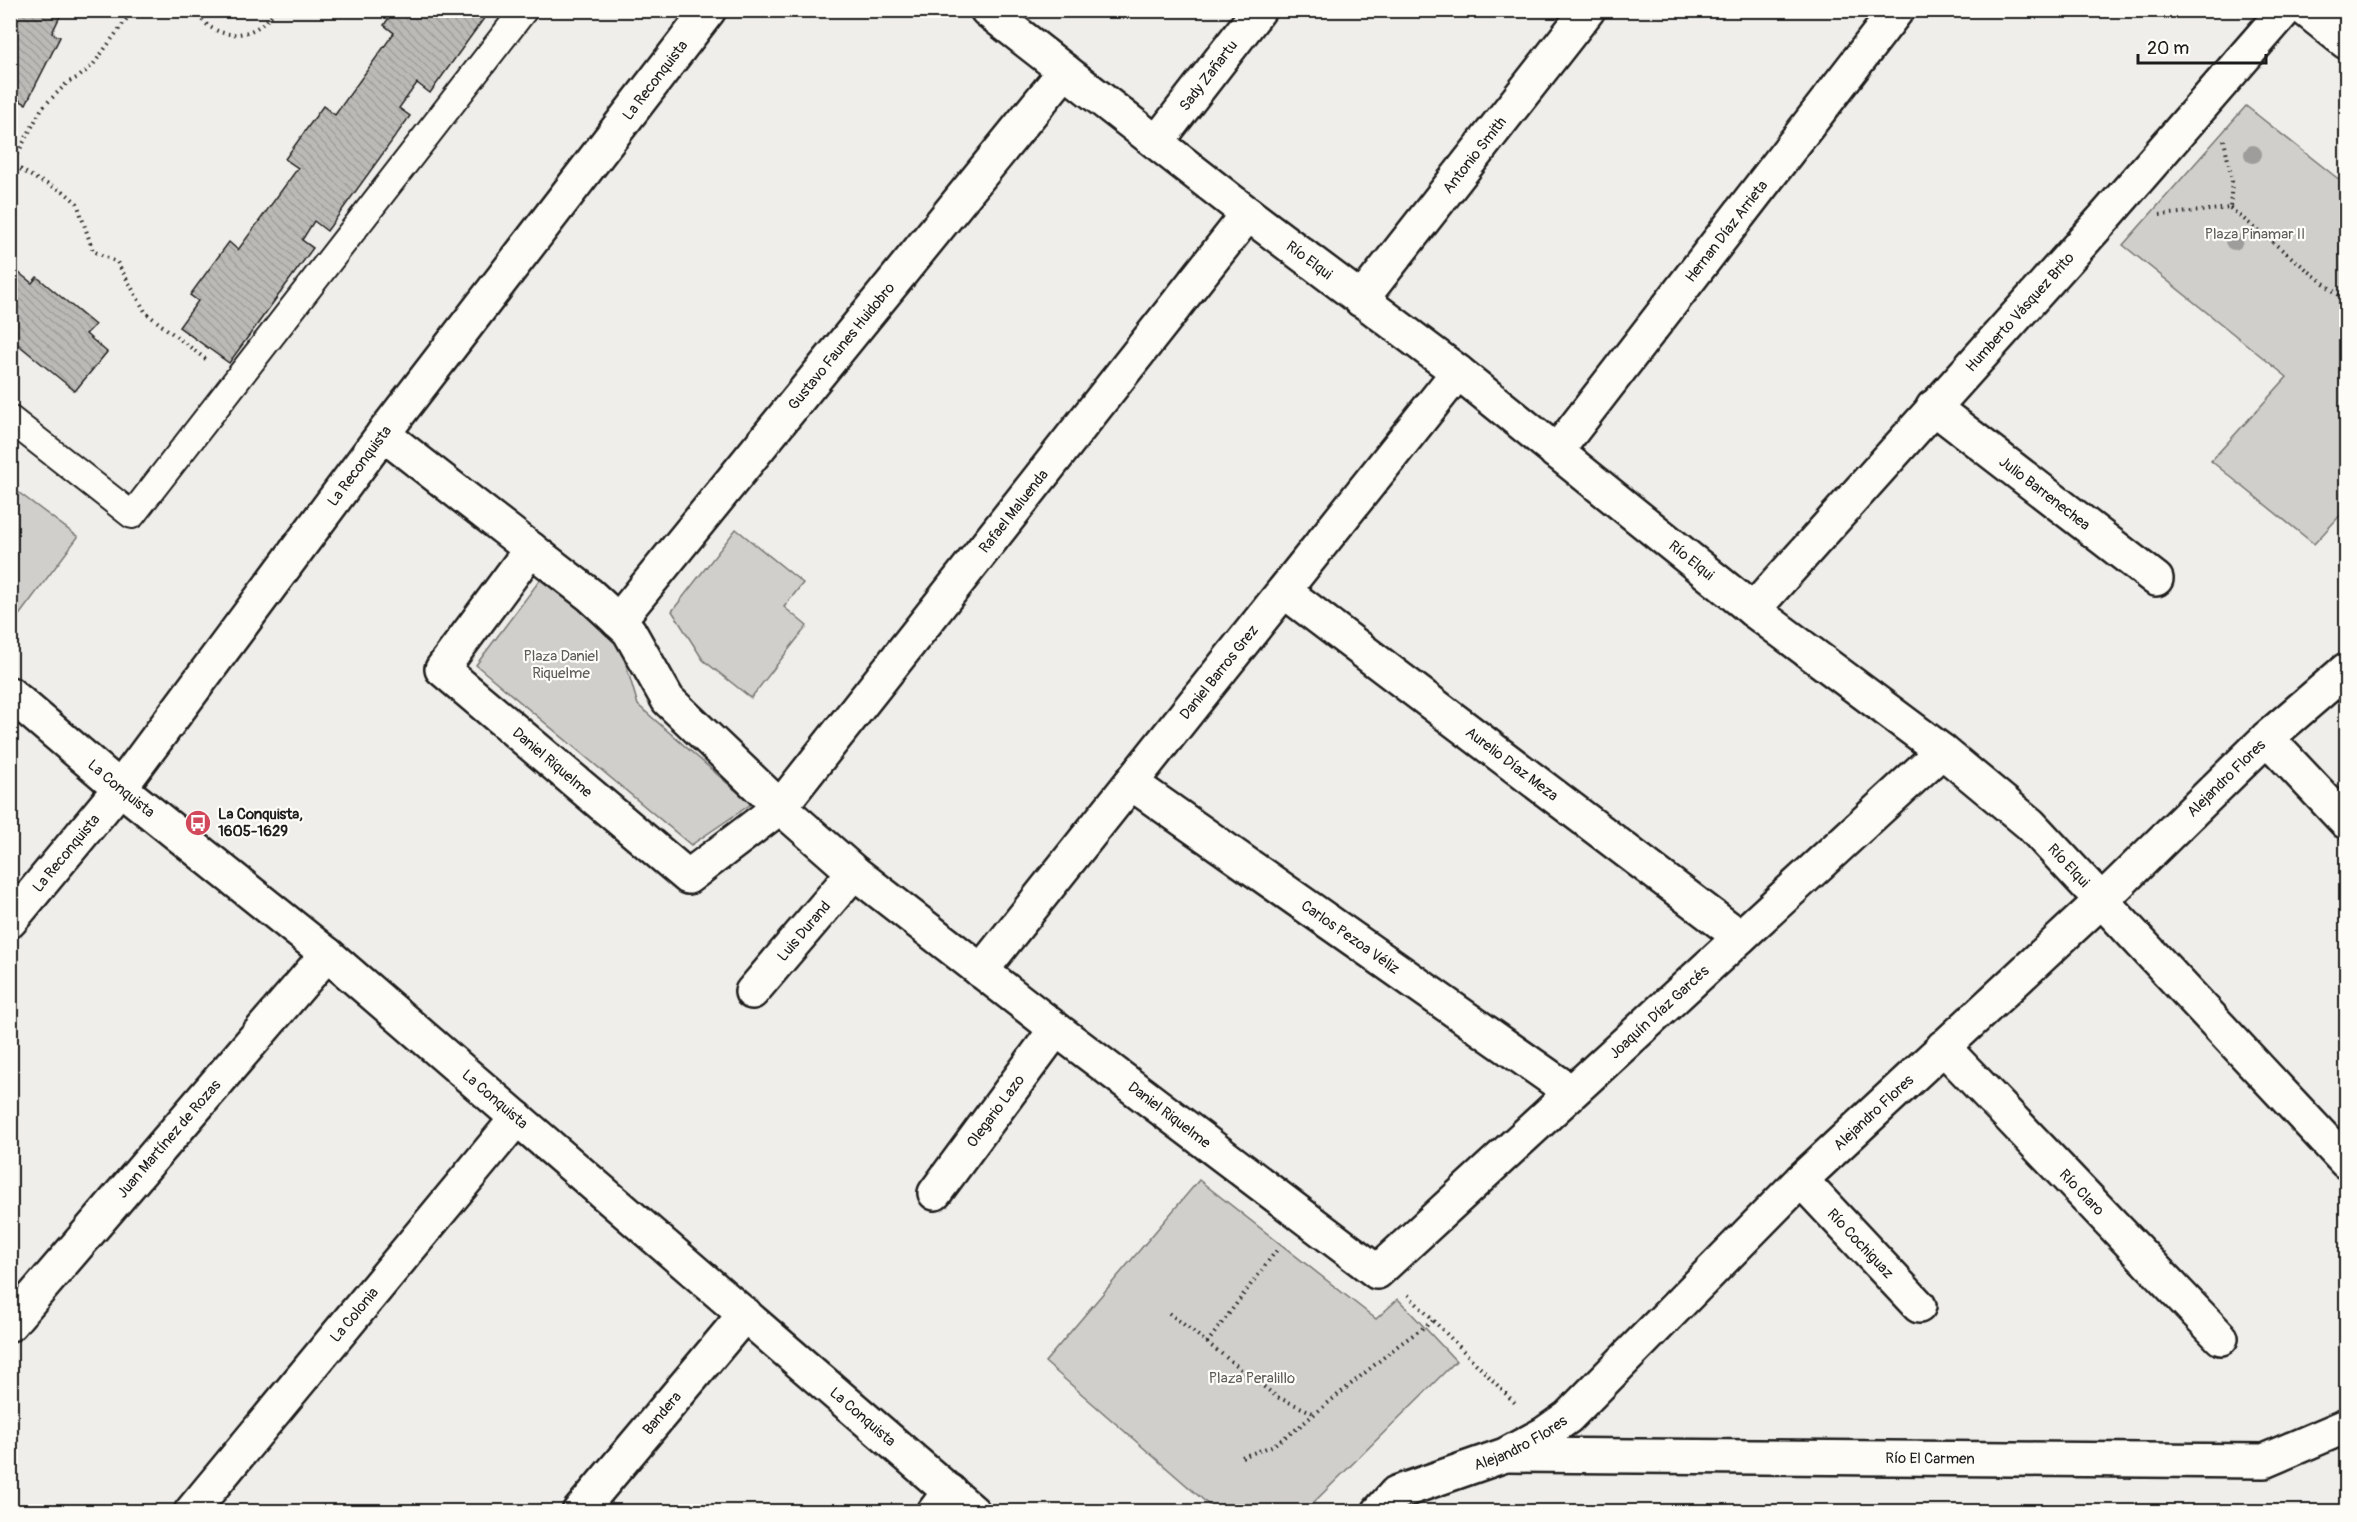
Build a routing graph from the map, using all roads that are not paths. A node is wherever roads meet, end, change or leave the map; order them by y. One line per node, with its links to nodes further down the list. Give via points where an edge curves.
1 (524, 10): 16 (lane, via 132,515)
2 (709, 10): 17 (street, La Reconquista)
3 (987, 10): 10 (street, Río Elqui)
4 (1259, 10): 11 (street, Sady Zañartu)
5 (1588, 10): 13 (street, Antonio Smith)
6 (1896, 10): 18 (street, Hernan Díaz Arrieta)
7 (2285, 10): 15 (street, Humberto Vásquez Brito)
8 (2306, 10): 9 (street)
9 (2346, 42)
10 (1065, 71): 11 (street, Río Elqui); 23 (street, Gustavo Faunes Huidobro)
11 (1157, 142): 12 (street, Río Elqui)
12 (1248, 214): 13 (street, Río Elqui); 30 (street, Rafael Maluenda)
13 (1361, 300): 14 (street, Río Elqui)
14 (1458, 372): 18 (street, Río Elqui); 21 (street, Daniel Barros Grez)
15 (1933, 407): 20 (street, Julio Barrenechea); 22 (street, Humberto Vásquez Brito)
16 (10, 419)
17 (383, 434): 19 (street, Daniel Riquelme); 29 (street, La Reconquista)
18 (1556, 452): 22 (street, Río Elqui)
19 (531, 549): 23 (street, Daniel Riquelme); 30 (street, Daniel Riquelme, via 442,669 688,877)
20 (2156, 579)
21 (1284, 591): 28 (street, Daniel Barros Grez); 35 (street, Aurelio Díaz Meza)
22 (1753, 610): 27 (street, Río Elqui)
23 (618, 621): 30 (street, Daniel Riquelme, via 628,631 668,700)
24 (2346, 670): 26 (street, Alejandro Flores)
25 (10, 694): 29 (street, La Conquista)
26 (2267, 738): 31 (street); 33 (street, Alejandro Flores)
27 (1942, 751): 33 (street, Río Elqui, via 2030,824); 35 (street, Joaquín Díaz Garcés)
28 (1131, 783): 37 (street, Daniel Barros Grez); 41 (street, Carlos Pezoa Véliz)
29 (120, 788): 34 (street, La Reconquista); 36 (street, La Conquista)
30 (780, 807): 32 (street, Daniel Riquelme)
31 (2346, 822)
32 (854, 872): 37 (street, Daniel Riquelme); 38 (street, Luis Durand)
33 (2102, 900): 40 (street, Alejandro Flores); 43 (street, Río Elqui)
34 (10, 921)
35 (1740, 937): 41 (street, Joaquín Díaz Garcés)
36 (327, 954): 42 (street, La Conquista); 49 (street, Juan Martínez de Rozas)
37 (981, 971): 39 (street, Daniel Riquelme)
38 (752, 992)
39 (1056, 1029): 45 (street, Olegario Lazo); 46 (street, Daniel Riquelme)
40 (1943, 1047): 44 (street, Alejandro Flores); 50 (street, Río Claro)
41 (1571, 1092): 46 (street, Joaquín Díaz Garcés)
42 (517, 1118): 48 (street, La Conquista); 55 (street, La Colonia)
43 (2346, 1162)
44 (1801, 1180): 47 (street, Río Cochiguaz); 52 (street, Alejandro Flores, via 1568,1417)
45 (935, 1193)
46 (1377, 1272)
47 (1919, 1306)
48 (745, 1314): 53 (street, La Conquista); 56 (street, Bandera)
49 (10, 1324)
50 (2221, 1338)
51 (2346, 1426): 52 (street, Río El Carmen, via 2264,1461)
52 (1505, 1455): 54 (street, Alejandro Flores)
53 (952, 1505)
54 (1398, 1506)
55 (191, 1512)
56 (579, 1512)

